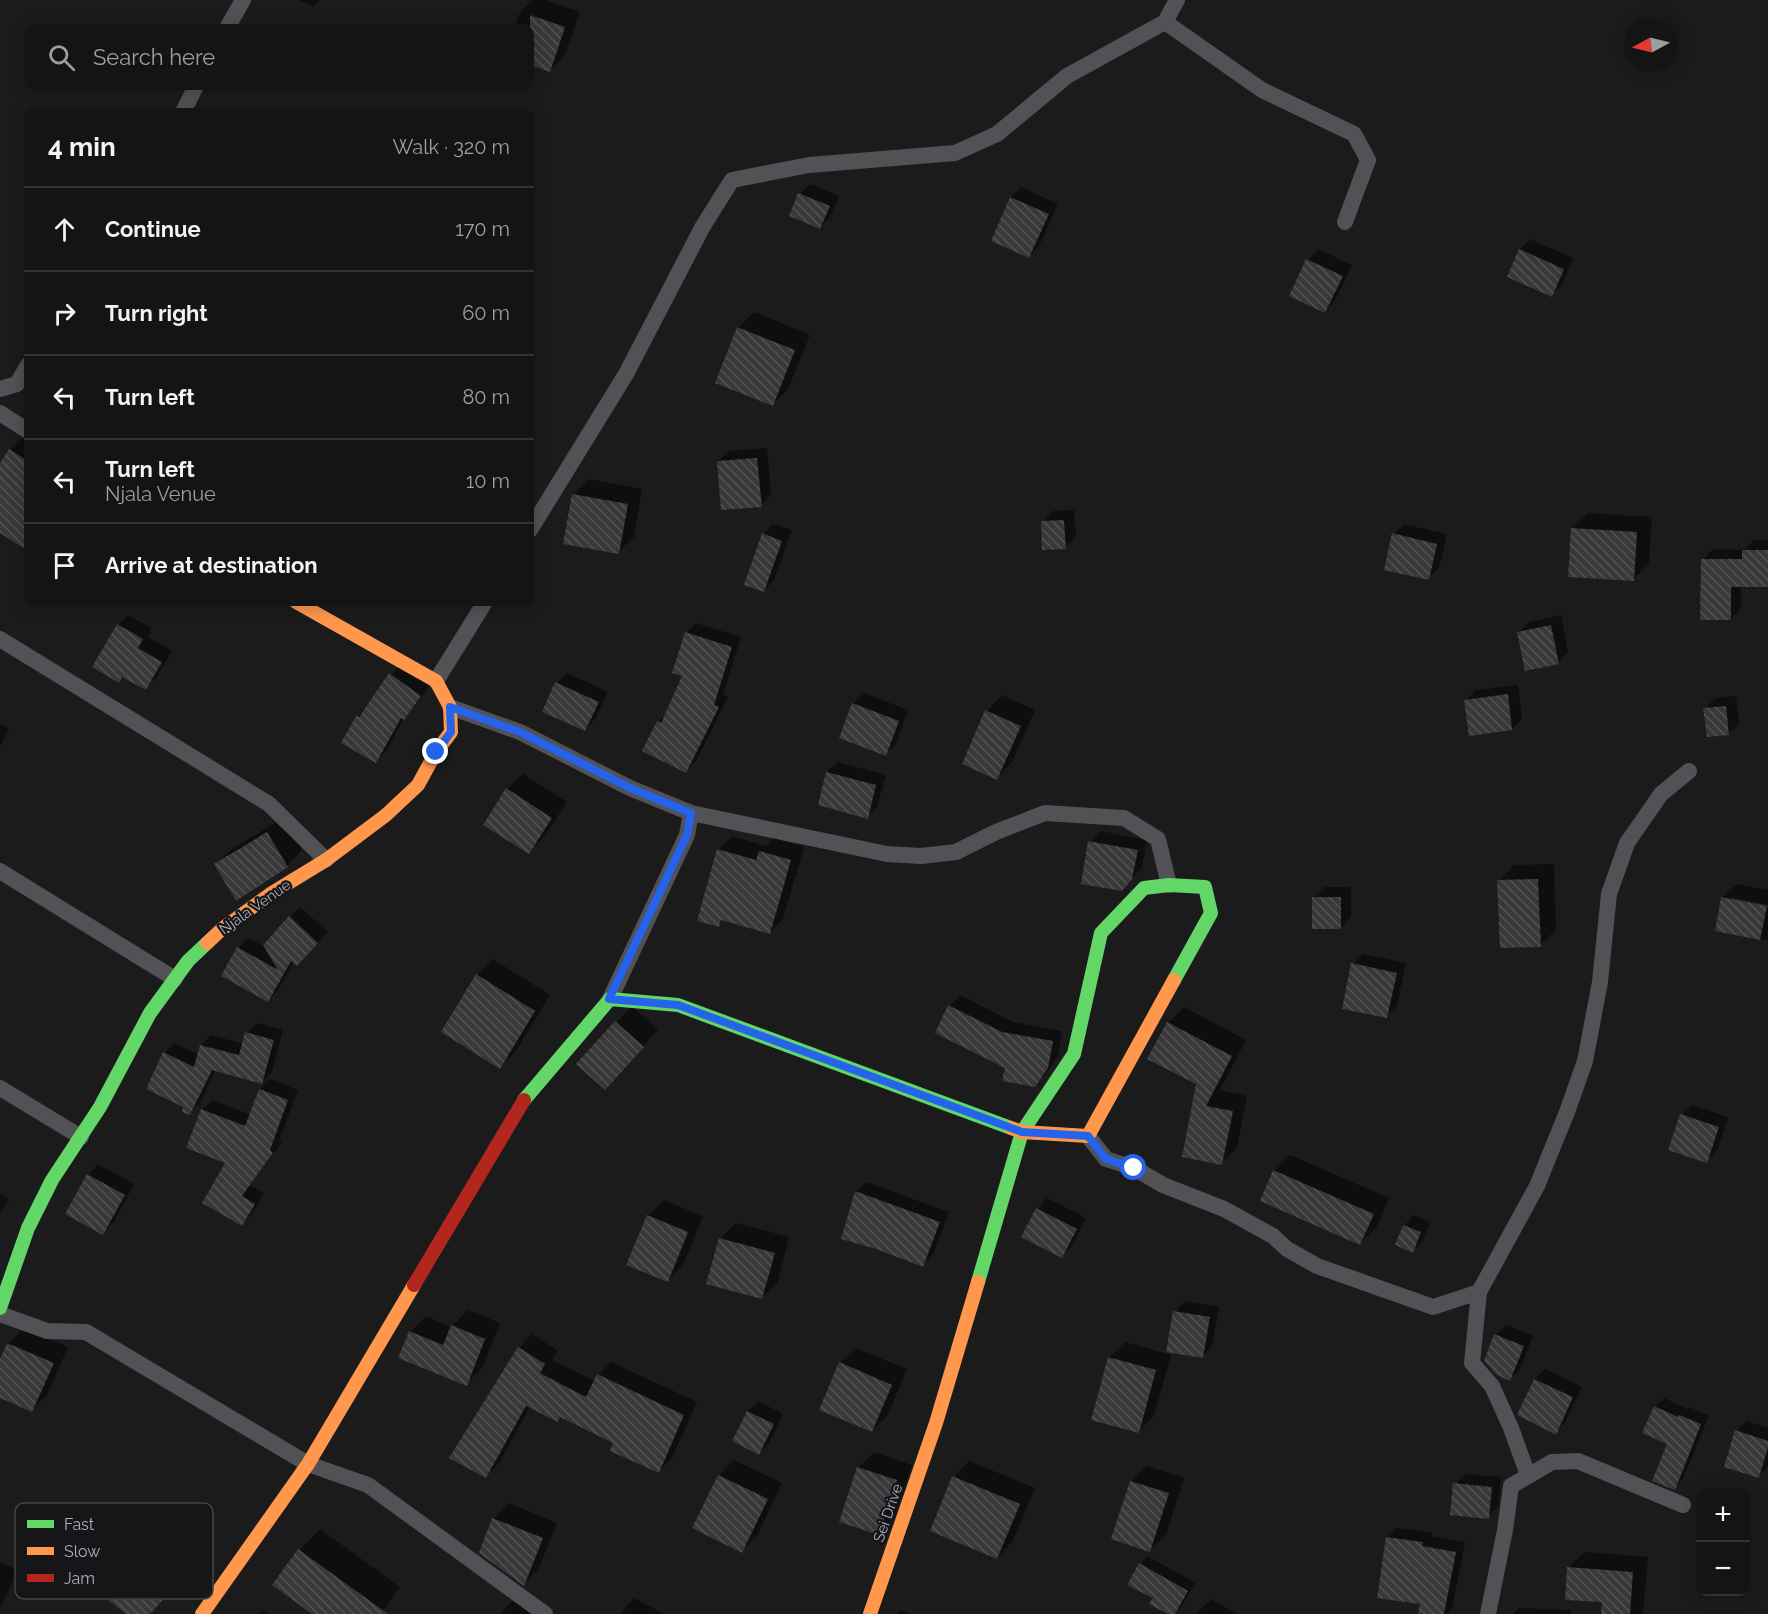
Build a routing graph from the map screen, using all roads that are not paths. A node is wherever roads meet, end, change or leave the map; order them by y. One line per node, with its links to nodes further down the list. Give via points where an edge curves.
1 (243, 0): 4 (street)
2 (1177, 0): 3 (street)
3 (1165, 22): 7 (street, via 1262,90 1354,134 1368,160); 12 (street, via 1067,76 997,134 954,153 809,165 732,180 703,226 626,374)
4 (229, 24)
5 (194, 90): 6 (street)
6 (185, 108)
7 (1345, 222)
8 (24, 372): 9 (street, via 17,384)
9 (0, 389)
10 (0, 413): 11 (street)
11 (24, 428)
12 (534, 524)
13 (303, 606): 16 (street)
14 (483, 606): 16 (street)
15 (0, 639): 20 (street, via 269,804)
16 (436, 681): 17 (street)
17 (450, 707): 19 (street, via 520,732 630,788); 20 (street, Njala Venue, via 451,732 418,785 386,815)
18 (1689, 771): 29 (street, via 1661,794 1627,843 1609,894 1600,982 1584,1061 1537,1186)
19 (691, 813): 22 (street, via 887,854 921,855 956,852 1045,813 1124,818 1158,839); 24 (street, via 687,835)
20 (326, 860): 23 (street, Njala Venue, via 222,928)
21 (0, 871): 23 (street)
22 (1169, 885): 26 (street, Sei Drive, via 1144,888 1101,933 1074,1054); 27 (street, Sei Drive, via 1205,888 1211,913)
23 (175, 979): 28 (street, Njala Venue, via 150,1013)
24 (609, 999): 26 (street, via 678,1005); 32 (street, via 527,1095)
25 (0, 1088): 28 (street)
26 (1022, 1132): 27 (street); 39 (street, Sei Drive, via 936,1423)
27 (1088, 1136): 29 (street, via 1106,1159 1224,1209 1317,1266 1433,1307)
28 (81, 1137): 30 (street, Njala Venue, via 52,1180 28,1228)
29 (1479, 1292): 33 (street, via 1472,1363 1492,1386)
30 (0, 1308)
31 (0, 1314): 32 (street, via 47,1331 86,1332)
32 (308, 1464): 35 (street); 38 (street, via 368,1485)
33 (1528, 1475): 34 (street, via 1551,1462 1578,1461); 40 (street, via 1511,1486)
34 (1683, 1505)
35 (213, 1598)
36 (213, 1599): 37 (street)
37 (202, 1614)
38 (545, 1614)
39 (870, 1614)
40 (1488, 1614)

